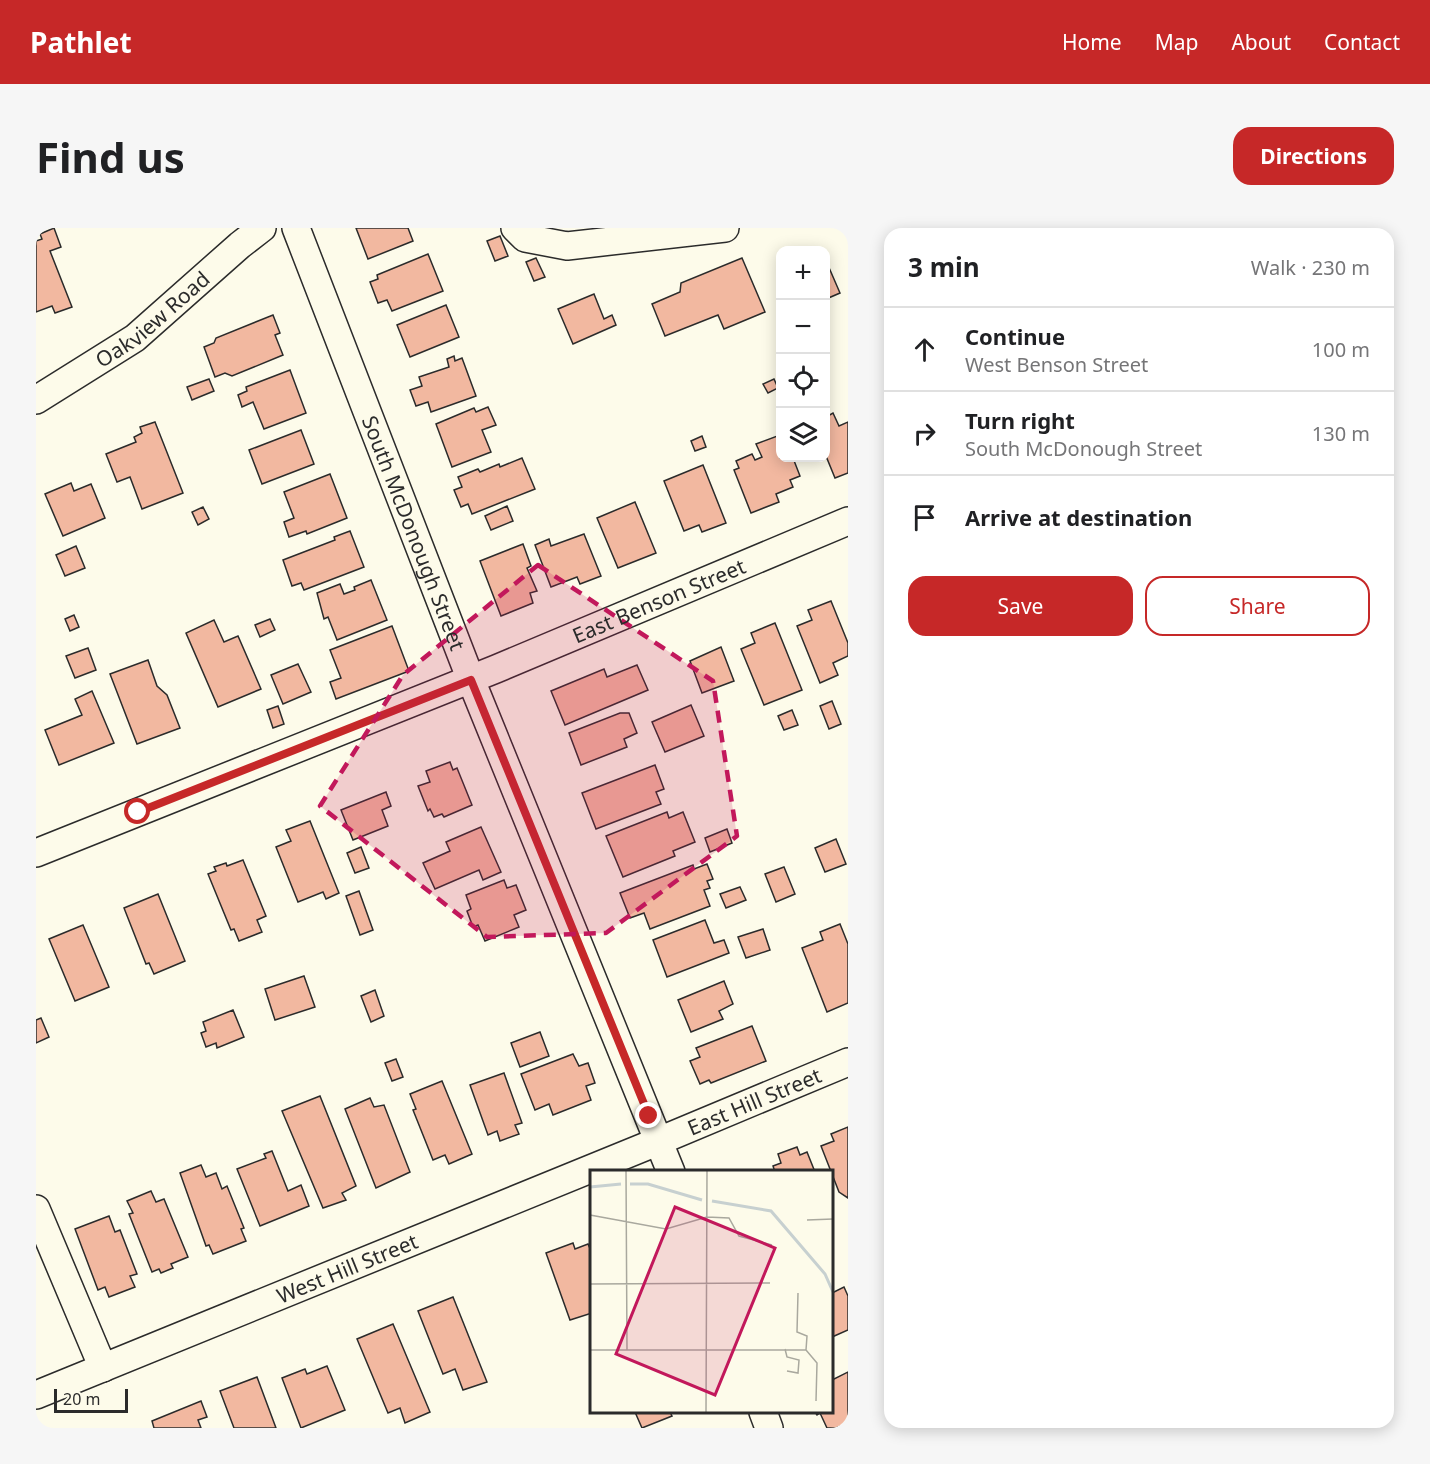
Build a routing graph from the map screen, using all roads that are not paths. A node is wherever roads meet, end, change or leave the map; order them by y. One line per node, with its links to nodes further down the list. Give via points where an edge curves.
1 (262, 228): 5 (street, Oakview Road, via 135,338)
2 (296, 228): 7 (street, South McDonough Street)
3 (515, 228): 4 (street, via 525,238 567,246)
4 (725, 228)
5 (36, 400)
6 (848, 521): 7 (street, East Benson Street)
7 (471, 680): 8 (street, East Benson Street); 10 (street, South McDonough Street)
8 (36, 853)
9 (848, 1062): 10 (street, East Hill Street)
10 (659, 1141): 11 (street, South McDonough Street); 13 (street, West Hill Street)
11 (670, 1170)
12 (36, 1209): 13 (street)
13 (103, 1368): 14 (street, West Hill Street)
14 (36, 1395)
15 (763, 1413): 16 (street)
16 (769, 1428)

